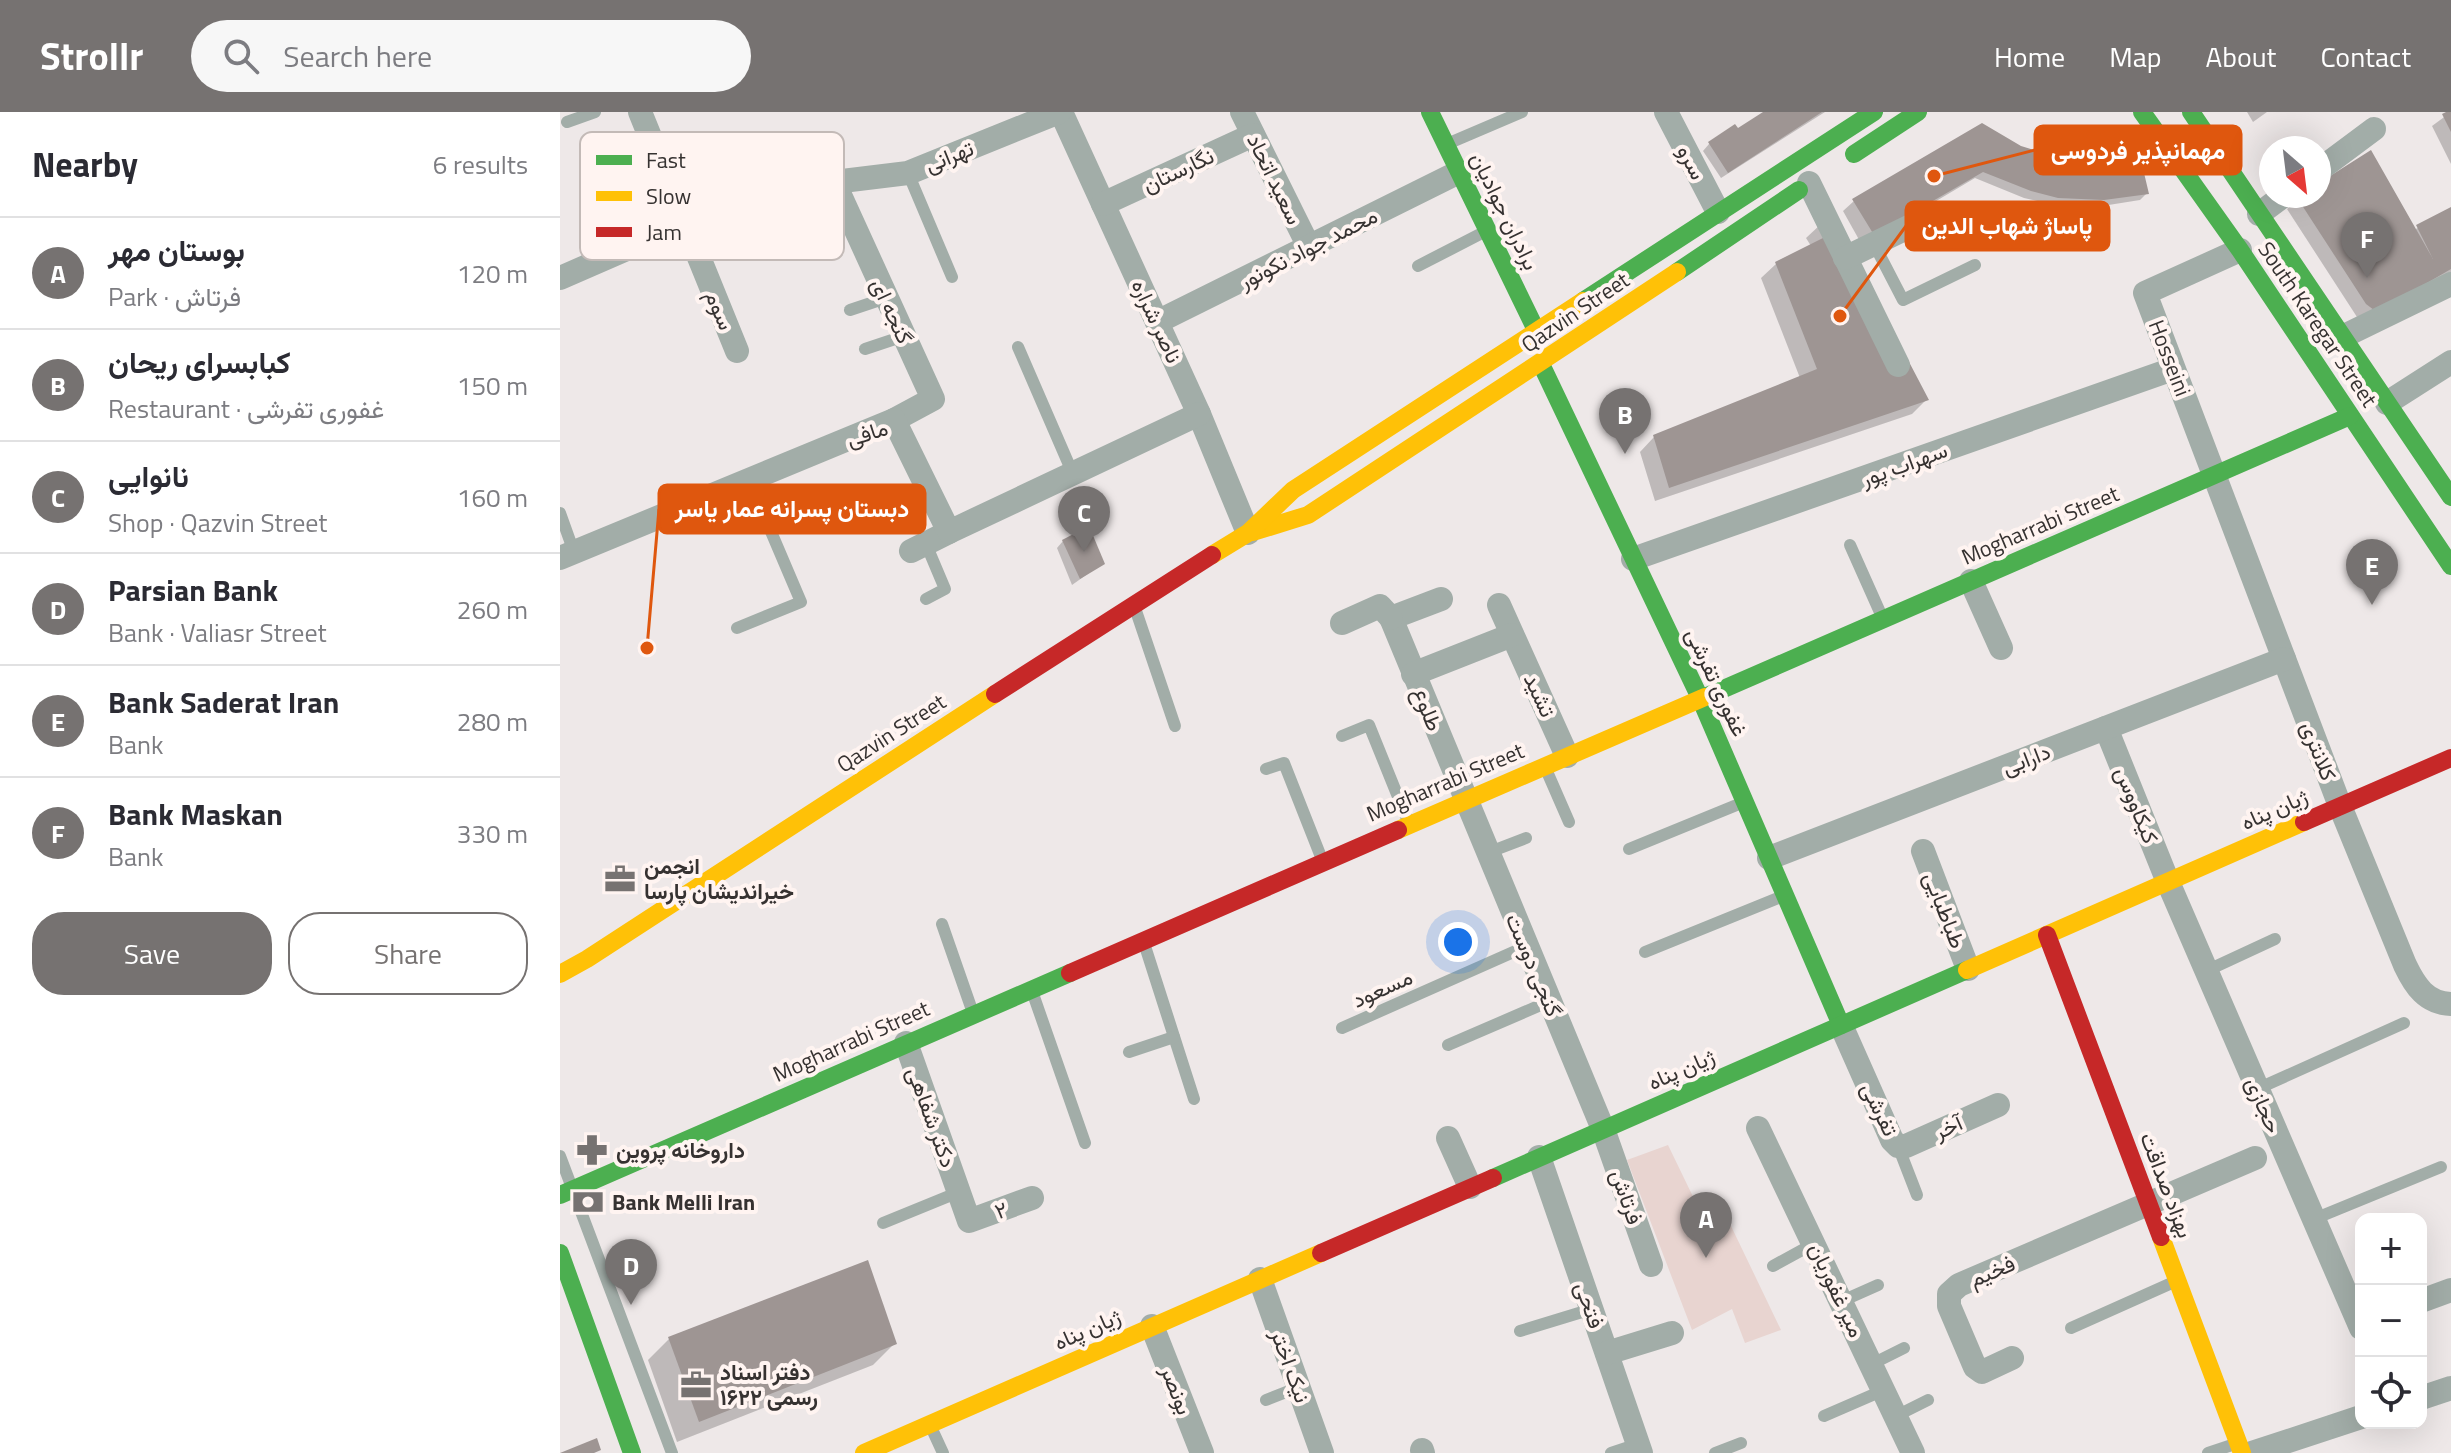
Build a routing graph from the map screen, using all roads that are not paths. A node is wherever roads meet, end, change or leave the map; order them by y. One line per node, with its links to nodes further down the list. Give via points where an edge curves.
1 (595, 112): 12 (lane)
2 (640, 112): 14 (street, سوم)
3 (1060, 112): 19 (street, تهرانی); 23 (street, ناصر شراره)
4 (1242, 112): 15 (street, سعید اتحاد)
5 (1430, 112): 16 (street, برادران جوادیان)
6 (1522, 112): 16 (lane)
7 (1666, 112): 25 (street, سرو)
8 (1874, 112): 25 (street, Qazvin Street)
9 (1918, 112): 20 (street, Qazvin Street)
10 (2142, 112): 31 (street, South Karegar Street)
11 (2191, 112): 26 (street, South Karegar Street)
12 (567, 122)
13 (2374, 129): 17 (street)
14 (648, 132)
15 (1253, 135): 23 (street, نگارستان); 30 (street, سعید اتحاد)
16 (1446, 144): 18 (street, برادران جوادیان)
17 (2331, 161)
18 (1459, 172): 28 (street, برادران جوادیان); 30 (street, محمد جواد نکونور)
19 (908, 173): 21 (street, تهرانی); 37 (lane)
20 (1821, 175): 32 (street); 50 (street, Qazvin Street)
21 (844, 181)
22 (844, 204): 40 (street, گنجه ای)
23 (1103, 204): 42 (street, ناصر شراره)
24 (2267, 208): 26 (street)
25 (1718, 212): 43 (street, Qazvin Street)
26 (2259, 214): 45 (street, South Karegar Street)
27 (1921, 221): 29 (street)
28 (1488, 231): 36 (lane); 43 (street, برادران جوادیان)
29 (1874, 244): 32 (street); 35 (lane, via 1903,300)
30 (1309, 247): 42 (street, محمد جواد نکونور)
31 (2240, 250): 52 (street, Hosseini, via 2145,293); 55 (street, South Karegar Street)
32 (1845, 258): 51 (street)
33 (601, 260): 38 (street, تهرانی)
34 (699, 260): 48 (street, سوم)
35 (1975, 265)
36 (1418, 266)
37 (952, 277)
38 (560, 278)
39 (2451, 284): 45 (street)
40 (886, 298): 41 (lane); 44 (street, گنجه ای)
41 (850, 310)
42 (1157, 322): 54 (street, ناصر شراره)
43 (1536, 330): 63 (street, Qazvin Street, via 1293,490)
44 (904, 336): 47 (lane); 56 (street, گنجه ای, via 933,399)
45 (2342, 337): 53 (street, South Karegar Street)
46 (1018, 347): 57 (lane)
47 (865, 349)
48 (737, 351)
49 (2451, 362): 53 (street)
50 (1541, 364): 63 (street, Qazvin Street, via 1308,515); 67 (street, غفوری تفرشی)
51 (1898, 365)
52 (2173, 369): 58 (street, Hosseini); 67 (street, سهراب پور)
53 (2387, 403): 60 (street, South Karegar Street)
54 (1199, 414): 57 (street); 63 (street, ناصر شراره)
55 (2350, 416): 58 (street, Mogharrabi Street); 68 (street, South Karegar Street)
56 (894, 420): 59 (street, مافی); 62 (street, مافی)
57 (1073, 474): 62 (street)
58 (2215, 475): 69 (street, Mogharrabi Street); 80 (street, کلانتری)
59 (749, 480): 66 (street, مافی); 77 (lane, via 801,602)
60 (2451, 497)
61 (560, 513): 66 (lane)
62 (949, 532): 65 (street)
63 (1248, 533): 72 (street, Qazvin Street)
64 (1850, 545): 75 (lane)
65 (918, 547): 70 (lane, via 945,589)
66 (567, 555)
67 (1633, 559): 82 (street, غفوری تفرشی)
68 (2451, 566)
69 (1971, 581): 75 (street, Mogharrabi Street); 79 (street)
70 (926, 599)
71 (1441, 599): 74 (street)
72 (1133, 604): 83 (lane); 111 (street, Qazvin Street)
73 (1499, 605): 78 (street, تشید)
74 (1391, 618): 76 (street, via 1380,606); 81 (street, طلوع)
75 (1883, 619): 82 (street, Mogharrabi Street)
76 (1342, 623)
77 (737, 628)
78 (1512, 635): 81 (street); 86 (street, تشید)
79 (2001, 648)
80 (2284, 659): 84 (street, دارابی); 92 (street, کلانتری)
81 (1413, 674): 90 (street, طلوع)
82 (1700, 698): 86 (street, Mogharrabi Street); 91 (street, غفوری تفرشی)
83 (1175, 726)
84 (2106, 728): 99 (street, دارابی); 101 (street, کیکاووس)
85 (1342, 736): 94 (lane, via 1369,725)
86 (1567, 756): 88 (street, Mogharrabi Street)
87 (2446, 764): 92 (street, ژیان پناه)
88 (1544, 766): 90 (street, Mogharrabi Street); 93 (lane)
89 (1266, 769): 100 (lane, via 1284,763)
90 (1465, 800): 94 (street, Mogharrabi Street); 98 (street, گنجی دوست)
91 (1744, 802): 96 (lane); 99 (street, غفوری تفرشی)
92 (2340, 806): 101 (street, ژیان پناه); 114 (street, کلانتری, via 2414,984 2426,997)
93 (1569, 822)
94 (1410, 824): 100 (street, Mogharrabi Street)
95 (1526, 838): 98 (lane)
96 (1629, 849)
97 (1923, 851): 109 (street, طباطبایی)
98 (1487, 853): 107 (street, گنجی دوست)
99 (1769, 858): 102 (street, غفوری تفرشی)
100 (1323, 862): 106 (street, Mogharrabi Street)
101 (2168, 882): 104 (street, ژیان پناه); 110 (street, حجازی)
102 (1784, 896): 108 (lane); 117 (street, غفوری تفرشی)
103 (942, 924): 115 (lane)
104 (2047, 935): 109 (street, ژیان پناه); 140 (street, بهزاد صداقت)
105 (2275, 939): 110 (lane)
106 (1143, 940): 112 (street, Mogharrabi Street); 119 (lane)
107 (1527, 946): 113 (street, گنجی دوست); 118 (lane, مسعود)
108 (1645, 952)
109 (1968, 969): 117 (street, ژیان پناه)
110 (2206, 971): 123 (street, حجازی)
111 (560, 974)
112 (1031, 988): 115 (street, Mogharrabi Street); 129 (lane)
113 (1550, 1001): 121 (lane); 127 (street, گنجی دوست)
114 (2451, 1004)
115 (973, 1013): 120 (street, Mogharrabi Street)
116 (2404, 1023): 123 (lane)
117 (1841, 1025): 127 (street, ژیان پناه); 130 (street, تفرشی)
118 (1342, 1028)
119 (1174, 1037): 122 (lane); 124 (lane)
120 (906, 1043): 136 (street, دکتر شفاهی); 137 (street, Mogharrabi Street)
121 (1448, 1045)
122 (1129, 1052)
123 (2257, 1089): 141 (street, حجازی)
124 (1194, 1099)
125 (1998, 1105): 130 (street, آخر)
126 (1758, 1128): 144 (street, میر غفوریان)
127 (1603, 1129): 132 (street, ژیان پناه); 146 (street, فرتاش)
128 (1448, 1138): 135 (street)
129 (1085, 1143)
130 (1898, 1146): 138 (lane, تفرشی)
131 (560, 1156): 137 (lane)
132 (1539, 1157): 135 (street, ژیان پناه); 154 (street, فتحی)
133 (2255, 1158): 140 (street)
134 (2441, 1167): 141 (lane)
135 (1470, 1187): 148 (street, ژیان پناه)
136 (959, 1192): 142 (street, دکتر شفاهی); 143 (lane, دکتر شفاهی)
137 (567, 1193): 178 (lane)
138 (1917, 1195)
139 (1032, 1198): 142 (street, ۲)
140 (2148, 1204): 149 (street, بهزاد صداقت); 162 (street, فخیم, via 1959,1285 1949,1294 1949,1306 1975,1367 1982,1372)
141 (2314, 1219): 155 (street, حجازی)
142 (969, 1221)
143 (883, 1223)
144 (1815, 1243): 147 (lane); 153 (street, میر غفوریان)
145 (560, 1253): 177 (street)
146 (1651, 1265)
147 (1773, 1266)
148 (1260, 1279): 156 (street, ژیان پناه); 164 (street, نیک اختر)
149 (2177, 1281): 157 (lane); 176 (street, بهزاد صداقت)
150 (1878, 1285): 153 (lane)
151 (2451, 1290): 152 (street)
152 (2427, 1299)
153 (1842, 1301): 163 (street, میر غفوریان)
154 (1592, 1309): 158 (lane); 161 (street, فتحی)
155 (2355, 1313)
156 (1152, 1326): 173 (street, ژیان پناه); 181 (street, بونصر)
157 (2071, 1328)
158 (1520, 1331)
159 (1672, 1333): 161 (street)
160 (1904, 1348): 163 (lane)
161 (1607, 1353): 175 (street, فتحی)
162 (2012, 1358)
163 (1872, 1364): 166 (street, میر غفوریان)
164 (1299, 1387): 168 (lane); 182 (street, نیک اختر)
165 (2451, 1388): 167 (street)
166 (1884, 1390): 170 (lane); 171 (street, میر غفوریان)
167 (2427, 1396)
168 (1266, 1400)
169 (1928, 1400): 171 (lane)
170 (1824, 1416)
171 (1896, 1416): 185 (street, میر غفوریان)
172 (2355, 1419): 176 (street)
173 (930, 1424): 179 (street, ژیان پناه); 180 (lane)
174 (1741, 1443): 184 (lane)
175 (1640, 1448): 183 (lane)
176 (2244, 1450): 186 (lane)
177 (632, 1453)
178 (672, 1453)
179 (864, 1453)
180 (943, 1453)
181 (1202, 1453)
182 (1322, 1453)
183 (1611, 1453)
184 (1715, 1453)
185 (1913, 1453)
186 (2208, 1453)

